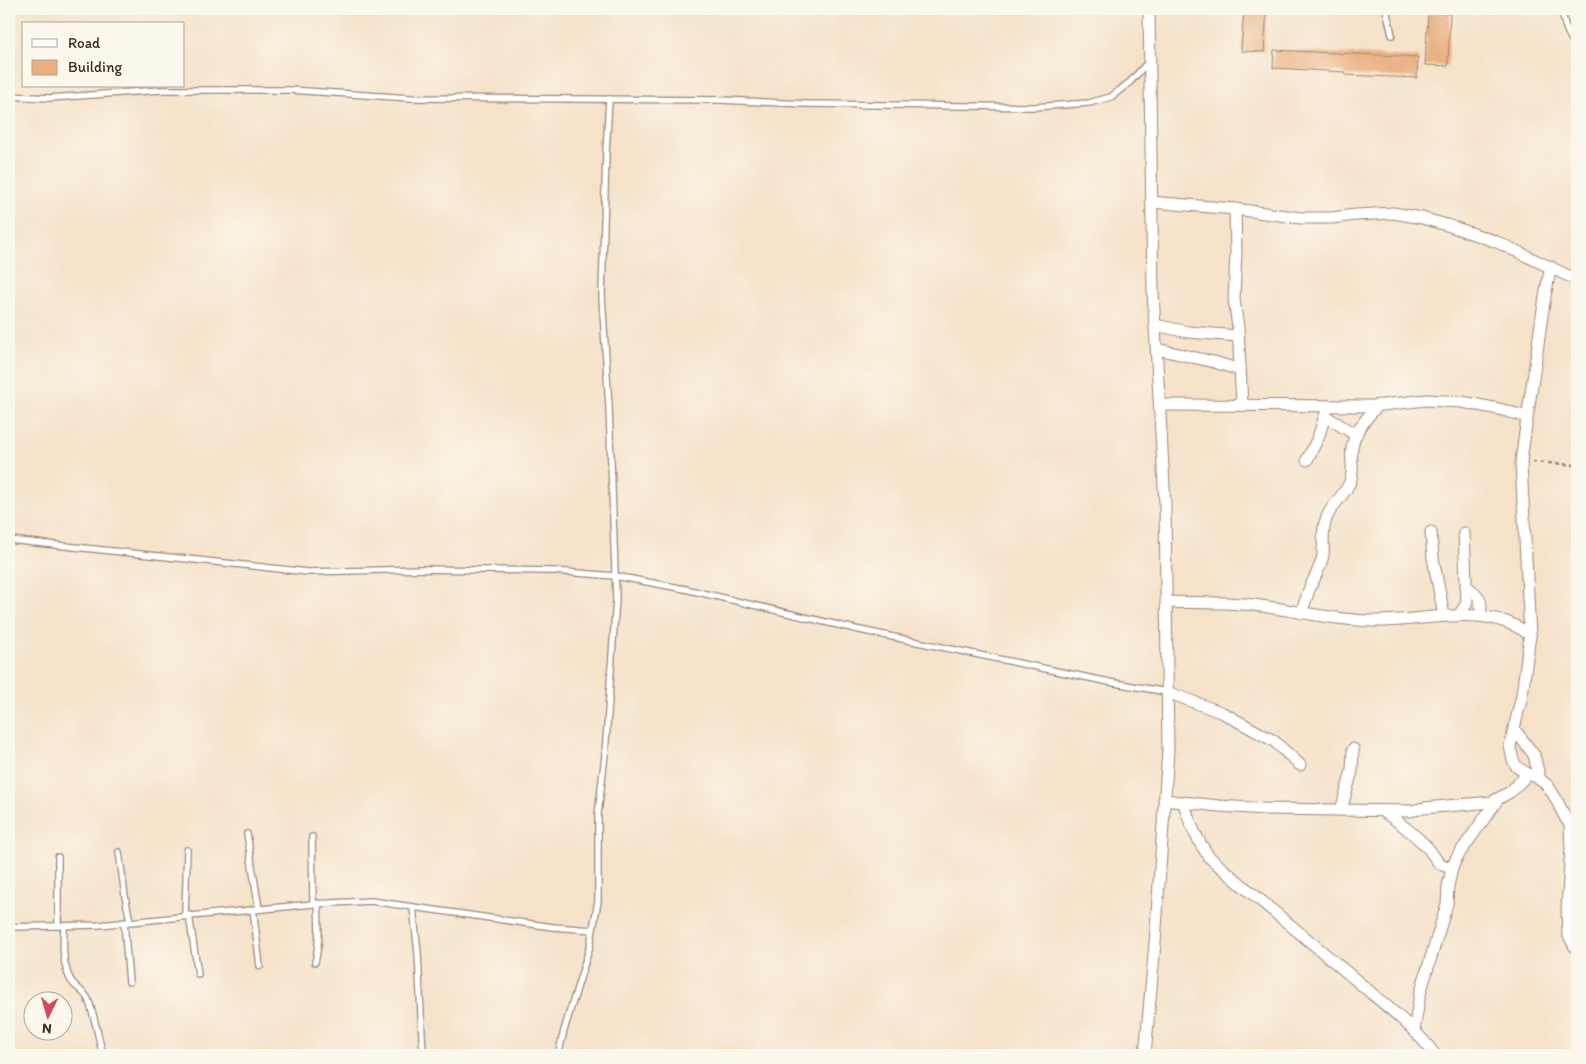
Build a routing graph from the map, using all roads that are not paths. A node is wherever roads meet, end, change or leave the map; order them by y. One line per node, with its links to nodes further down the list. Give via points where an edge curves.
1 (1149, 9): 6 (street)
2 (1386, 9): 4 (lane)
3 (1562, 9): 5 (lane, via 1564,23)
4 (1392, 35)
5 (1577, 47)
6 (1150, 59): 8 (lane, via 1130,82 1111,97 1088,103 1034,107); 9 (street)
7 (9, 96): 8 (lane, via 50,98 161,90 290,90 410,98)
8 (609, 99): 27 (lane, via 602,296)
9 (1151, 202): 10 (street); 13 (street)
10 (1235, 209): 11 (street, via 1301,218 1392,213 1422,218 1497,242); 14 (street, via 1234,299)
11 (1551, 268): 12 (street); 21 (street, via 1543,300)
12 (1577, 280)
13 (1155, 325): 14 (street, via 1188,332); 15 (street)
14 (1238, 336): 16 (street)
15 (1157, 349): 16 (street); 17 (street)
16 (1240, 370): 18 (street)
17 (1160, 405): 18 (street); 29 (street)
18 (1242, 405): 20 (street)
19 (1378, 405): 20 (street); 21 (street, via 1426,400 1462,402); 22 (street)
20 (1326, 411): 22 (street); 23 (street)
21 (1527, 417): 34 (street, via 1522,458)
22 (1356, 435): 30 (street, via 1352,448 1351,480 1326,517 1322,530 1323,555)
23 (1308, 460)
24 (1431, 532): 32 (street)
25 (1464, 533): 28 (street)
26 (9, 540): 27 (lane, via 308,572 421,569)
27 (615, 576): 35 (lane, via 855,629); 60 (lane, via 605,755 598,814 598,901)
28 (1466, 586): 31 (street, via 1467,603); 33 (street, via 1481,601)
29 (1166, 602): 30 (street, via 1253,605); 35 (street)
30 (1301, 613): 32 (street, via 1371,621)
31 (1459, 615): 32 (street); 33 (street)
32 (1444, 616)
33 (1480, 616): 34 (street, via 1520,627)
34 (1530, 635): 36 (street)
35 (1167, 692): 38 (street, via 1224,713 1274,741); 42 (street, via 1168,750)
36 (1514, 728): 39 (street, via 1510,746 1513,760); 40 (street, via 1534,755)
37 (1353, 750): 44 (street, via 1352,771)
38 (1300, 765)
39 (1528, 774): 40 (street); 41 (street, via 1510,792)
40 (1540, 780): 46 (street, via 1548,786 1566,820)
41 (1498, 798): 45 (street, via 1492,802); 52 (street)
42 (1164, 800): 43 (street); 71 (street)
43 (1184, 803): 44 (street); 66 (street, via 1198,842 1209,857)
44 (1341, 810): 45 (street)
45 (1382, 811): 52 (street, via 1426,845 1438,864)
46 (1574, 828): 61 (street, via 1567,909 1568,934)
47 (246, 834): 55 (lane)
48 (312, 837): 53 (lane)
49 (187, 850): 56 (lane)
50 (119, 852): 57 (lane)
51 (58, 857): 58 (lane)
52 (1452, 868): 66 (street, via 1447,904 1420,994)
53 (315, 904): 54 (lane, via 371,901); 55 (lane); 62 (lane, via 320,930)
54 (413, 907): 60 (lane); 69 (lane)
55 (256, 909): 56 (lane); 63 (lane)
56 (187, 915): 57 (lane); 64 (lane)
57 (127, 922): 58 (lane); 65 (lane)
58 (61, 926): 59 (lane); 68 (lane, via 71,980 88,999)
59 (9, 927)
60 (593, 930): 70 (lane)
61 (1577, 948)
62 (315, 962)
63 (260, 966)
64 (198, 974)
65 (129, 982)
66 (1414, 1031): 67 (street)
67 (1433, 1054)
68 (103, 1055)
69 (423, 1055)
70 (558, 1055)
71 (1145, 1055)

